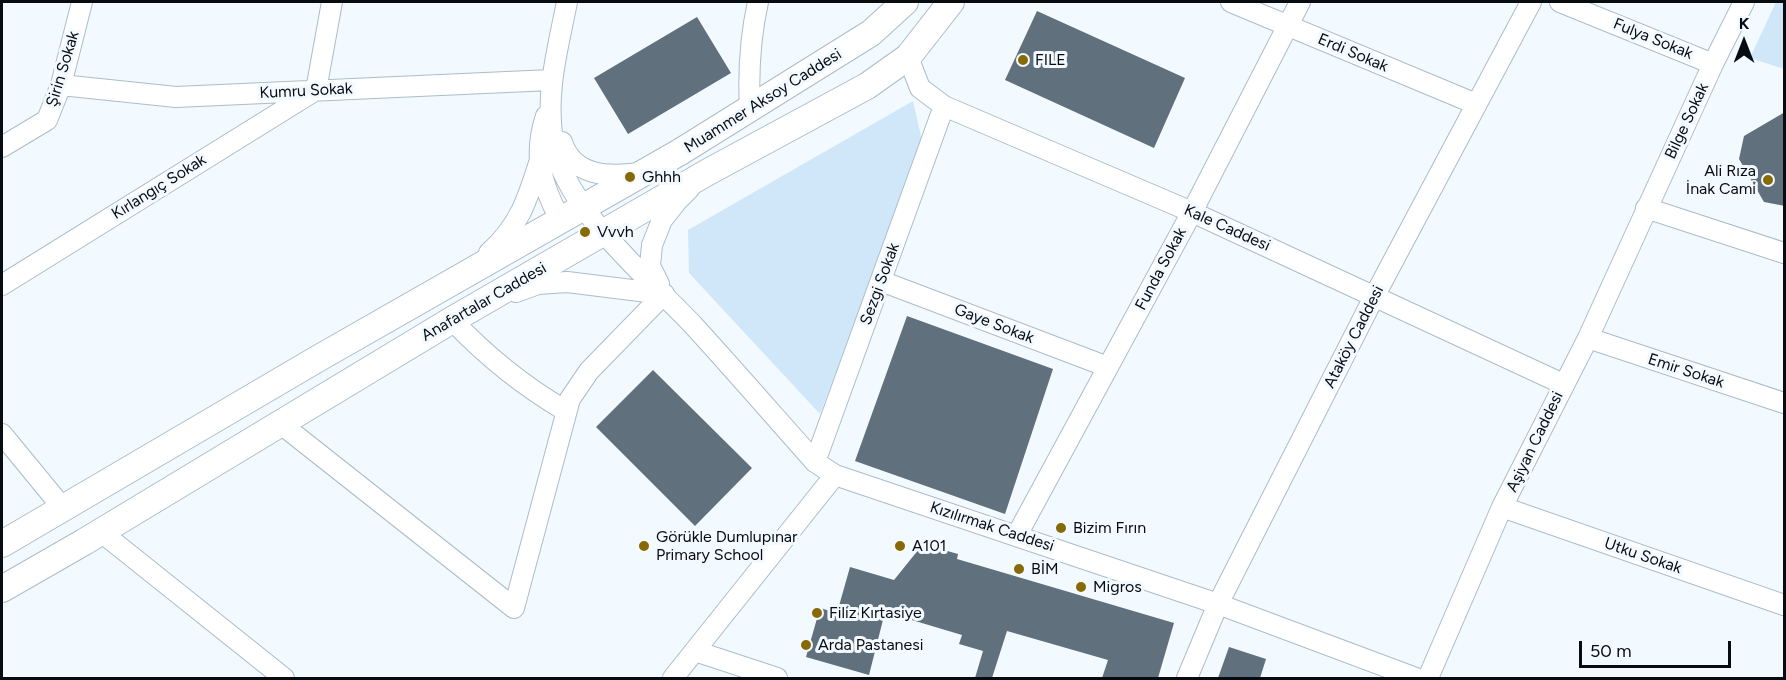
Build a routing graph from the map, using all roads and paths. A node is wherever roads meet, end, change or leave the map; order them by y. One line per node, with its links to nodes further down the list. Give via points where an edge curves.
1 (82, 2): 16 (street, Şirin Sokak)
2 (332, 2): 17 (street)
3 (567, 2): 15 (street)
4 (758, 2): 21 (street, via 748,71)
5 (905, 2): 21 (main road, Muammer Aksoy Caddesi, via 871,33)
6 (951, 2): 13 (main road, Anafartalar Caddesi)
7 (1231, 2): 12 (street, Erdi Sokak)
8 (1300, 2): 12 (street, Funda Sokak)
9 (1531, 2): 18 (street, Ataköy Caddesi)
10 (1560, 2): 14 (street, Fulya Sokak)
11 (1744, 2): 14 (street, Bilge Sokak)
12 (1288, 26): 18 (street, Erdi Sokak); 28 (street, Funda Sokak)
13 (908, 57): 20 (street, Kale Caddesi, via 920,88); 24 (main road, Anafartalar Caddesi, via 867,86)
14 (1713, 64): 27 (street, Bilge Sokak)
15 (551, 81): 17 (street, Kumru Sokak); 19 (street)
16 (61, 85): 17 (street, Kumru Sokak, via 176,97); 22 (street, Şirin Sokak, via 47,120)
17 (316, 90): 34 (street, Kırlangıç Sokak)
18 (1476, 104): 36 (street, Ataköy Caddesi)
19 (549, 105): 23 (street, via 539,135); 25 (street, via 565,152 578,166 596,174); 26 (street, via 553,142)
20 (944, 106): 28 (street, Kale Caddesi); 33 (street, Sezgi Sokak)
21 (750, 109): 25 (main road, Muammer Aksoy Caddesi)
22 (2, 147)
23 (539, 163): 29 (street, via 547,195); 32 (street, via 530,193 506,238)
24 (708, 172): 30 (main road, Anafartalar Caddesi); 35 (street, via 662,220 652,245 650,266)
25 (643, 173): 26 (main road, Muammer Aksoy Caddesi)
26 (582, 207): 29 (main road, Anafartalar Caddesi); 30 (street)
27 (1646, 208): 31 (street); 38 (street, Aşiyan Caddesi)
28 (1192, 212): 36 (street, Kale Caddesi); 39 (street, Funda Sokak)
29 (560, 219): 32 (main road, Anafartalar Caddesi)
30 (603, 232): 35 (street); 37 (main road, Anafartalar Caddesi)
31 (1785, 253)
32 (463, 276): 47 (main road, Anafartalar Caddesi)
33 (881, 281): 39 (street, Gaye Sokak); 45 (street, Sezgi Sokak)
34 (2, 285)
35 (664, 294): 37 (street, via 567,282 538,284); 42 (street, via 582,379); 45 (street, Kızılırmak Caddesi)
36 (1375, 296): 40 (street, Kale Caddesi); 53 (street, Ataköy Caddesi)
37 (452, 320): 42 (street, via 502,369); 43 (main road, Anafartalar Caddesi)
38 (1588, 338): 40 (street, Aşiyan Caddesi); 41 (street, Emir Sokak)
39 (1108, 368): 50 (street, Funda Sokak)
40 (1563, 384): 48 (street, Aşiyan Caddesi)
41 (1785, 403)
42 (566, 411): 43 (street, via 514,608)
43 (280, 424): 49 (main road, Anafartalar Caddesi)
44 (2, 434): 47 (street)
45 (815, 462): 46 (street, Kızılırmak Caddesi)
46 (835, 475): 50 (street, Kızılırmak Caddesi); 55 (street)
47 (62, 507): 51 (main road, Anafartalar Caddesi)
48 (1502, 507): 54 (street, Utku Sokak); 61 (street, Aşiyan Caddesi)
49 (101, 532): 52 (main road, Anafartalar Caddesi); 56 (street)
50 (1017, 535): 53 (street, Kızılırmak Caddesi)
51 (2, 544)
52 (2, 589)
53 (1218, 604): 59 (street, Ataköy Caddesi); 60 (street, Kızılırmak Caddesi)
54 (1785, 605)
55 (695, 651): 57 (street); 58 (street)
56 (284, 678)
57 (673, 678)
58 (777, 678)
59 (1187, 678)
60 (1416, 678)
61 (1428, 678)

